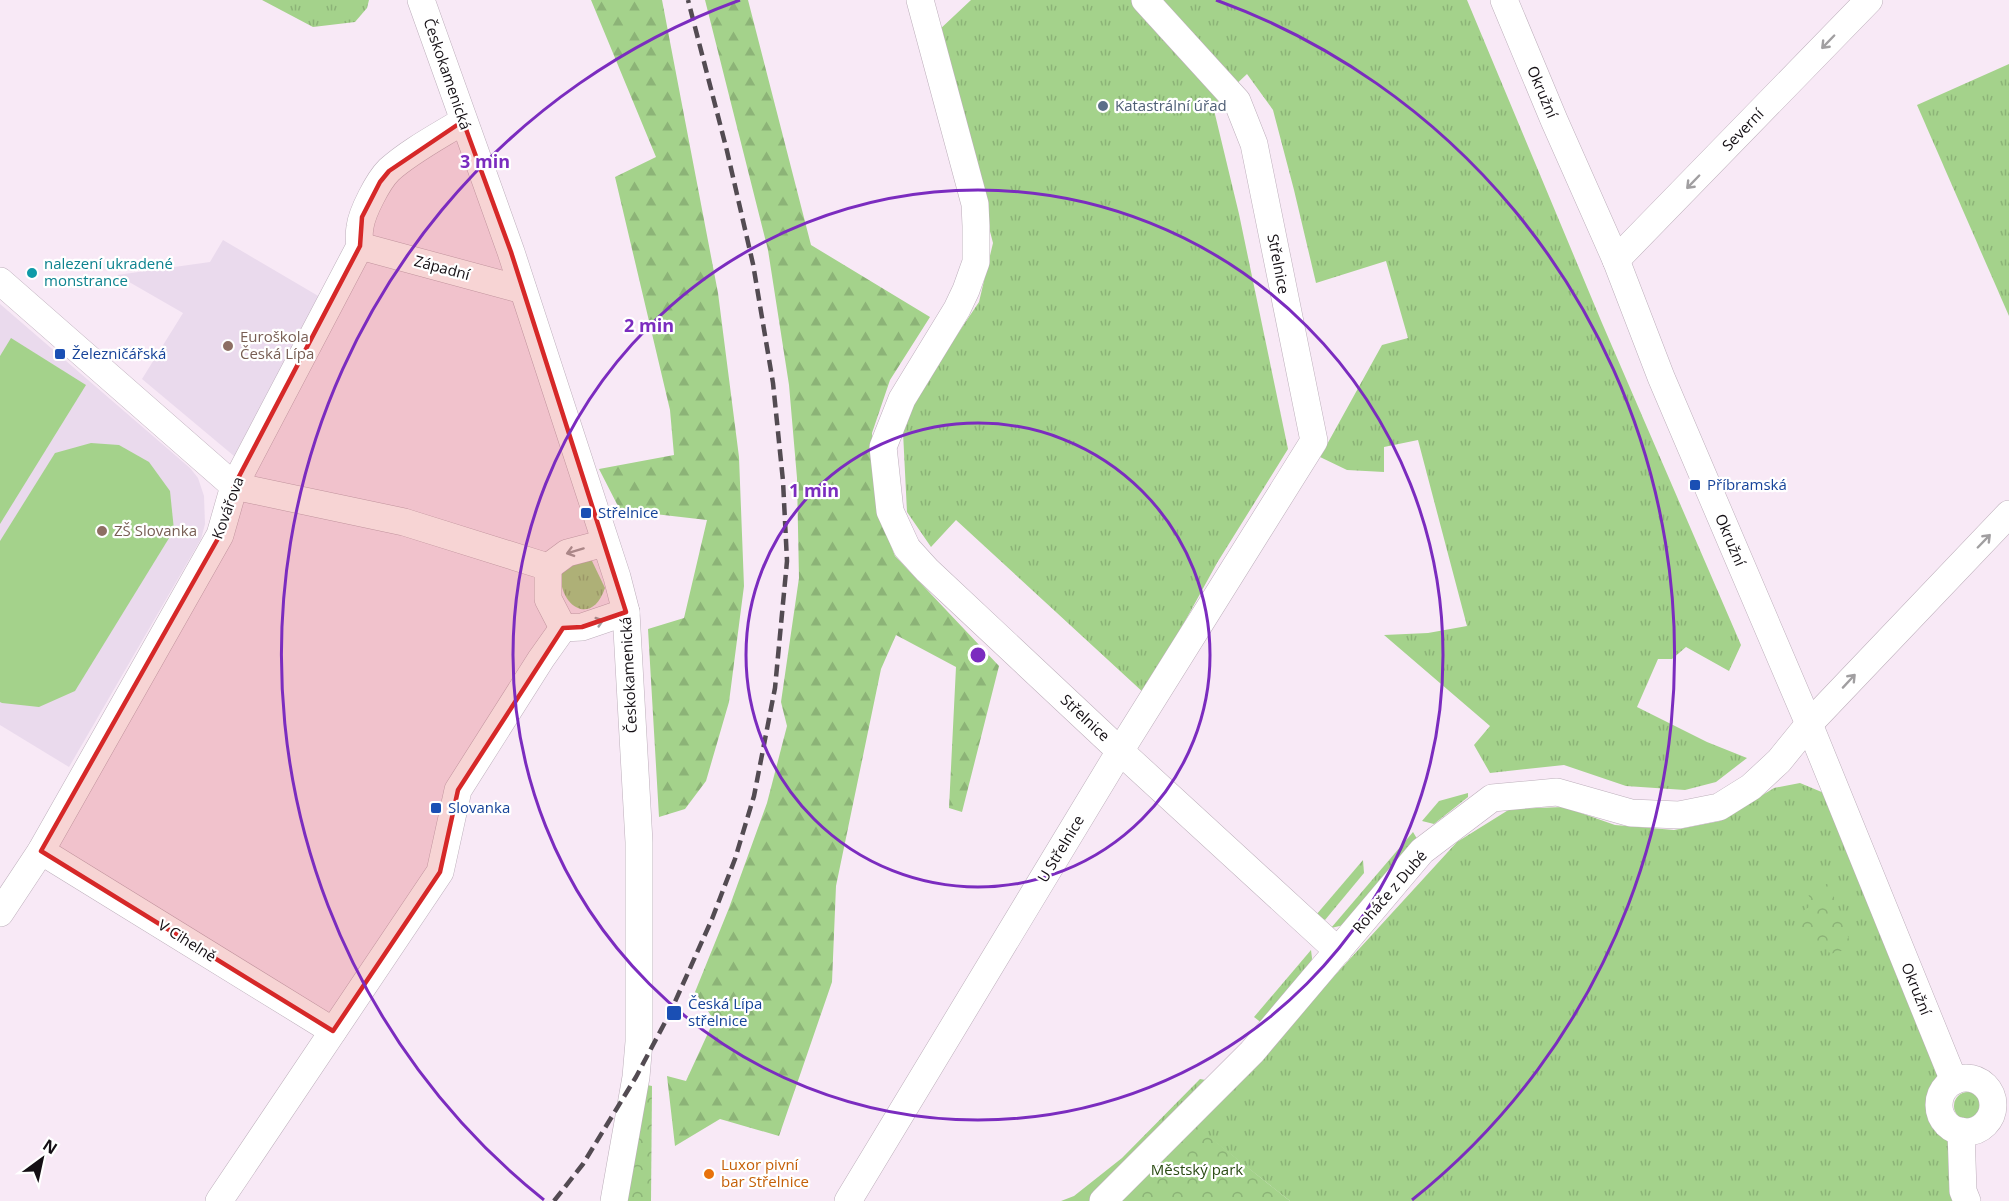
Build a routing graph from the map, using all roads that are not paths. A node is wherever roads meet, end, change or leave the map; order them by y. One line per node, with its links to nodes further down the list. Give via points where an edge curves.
1 (421, 0): 6 (street, Českokamenická)
2 (920, 0): 18 (street, Střelnice, via 975,204 976,262 957,309 902,399 883,447 890,511 907,548 927,570)
3 (1145, 0): 18 (street, Střelnice, via 1237,101 1254,144 1314,441)
4 (1504, 0): 8 (street, Okružní)
5 (1869, 0): 8 (street, Severní, one-way to 8)
6 (463, 121): 7 (street, Kovářova, via 389,171 362,217); 10 (street, Českokamenická)
7 (360, 246): 10 (street, Západní); 11 (street, Kovářova)
8 (1616, 260): 17 (street, Okružní, via 1661,376)
9 (0, 281): 11 (street)
10 (523, 290): 13 (street, Českokamenická)
11 (234, 486): 14 (street, via 404,522); 19 (street, Kovářova, via 220,535)
12 (2009, 514): 17 (street, one-way to 12)
13 (605, 543): 14 (street, one-way to 14, via 567,553); 15 (street, Českokamenická)
14 (548, 567): 16 (street, via 548,599)
15 (626, 612): 16 (street, one-way to 15, via 582,627); 27 (street, Českokamenická, via 639,842 639,1042)
16 (563, 628): 22 (street, via 458,790 440,872)
17 (1809, 724): 21 (street, Roháče z Dubé, via 1758,781 1719,807 1679,815 1631,813 1557,792 1492,798 1422,851); 23 (street, Okružní)
18 (1120, 751): 21 (street); 28 (street, U Střelnice)
19 (41, 851): 20 (street, Kovářova); 22 (street, V Cihelně)
20 (0, 913)
21 (1338, 951): 29 (street, Roháče z Dubé, via 1252,1052)
22 (333, 1031): 26 (street)
23 (1954, 1081): 24 (street, via 1972,1079); 25 (street, via 1942,1092 1940,1109 1946,1123)
24 (2000, 1092): 25 (street, via 1982,1127)
25 (1961, 1131): 30 (street, via 1963,1191)
26 (219, 1201)
27 (614, 1201)
28 (848, 1201)
29 (1103, 1201)
30 (1967, 1201)

